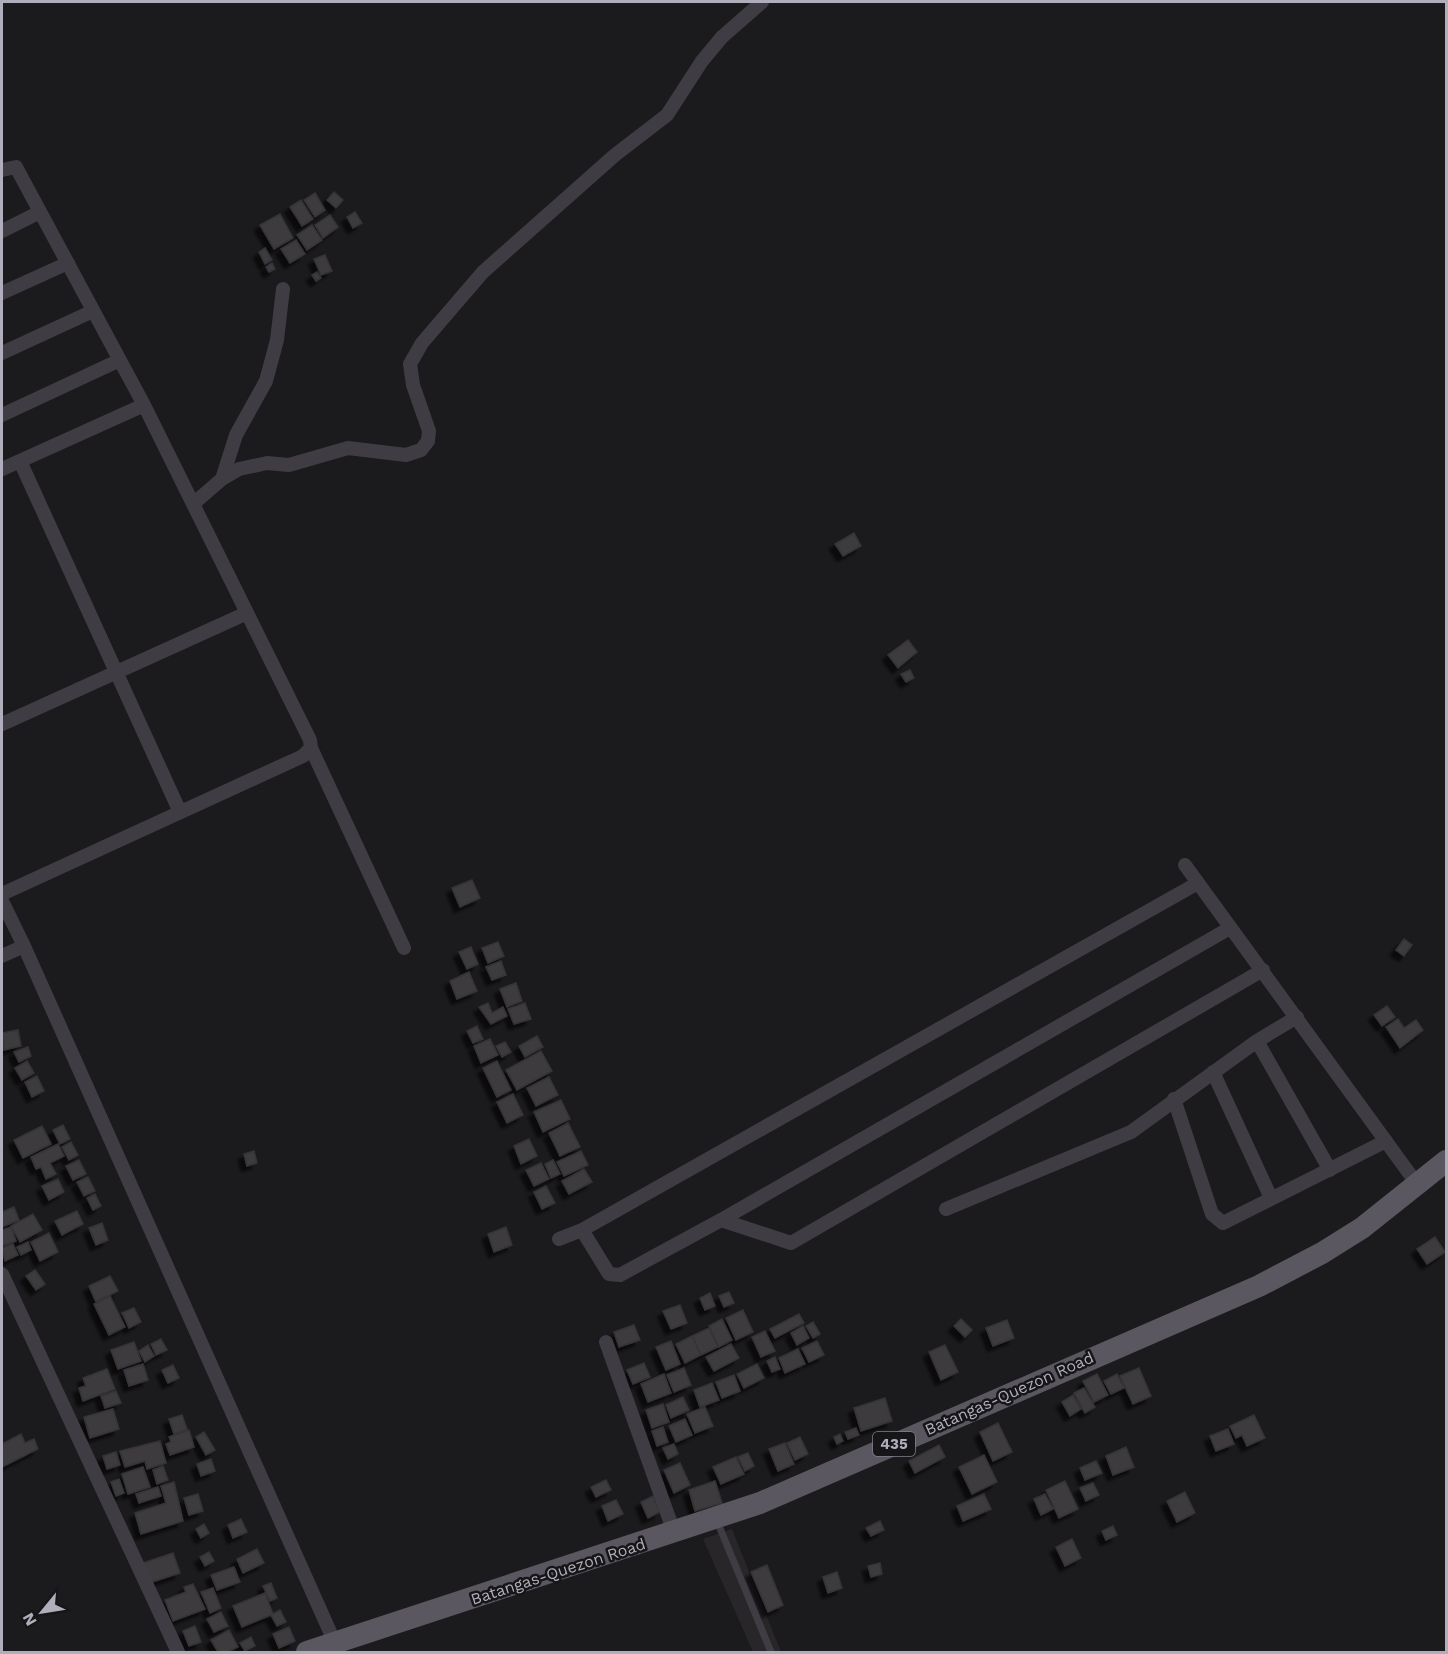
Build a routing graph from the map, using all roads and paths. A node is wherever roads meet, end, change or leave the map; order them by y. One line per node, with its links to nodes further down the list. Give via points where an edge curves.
1 (762, 2): 15 (street, via 722,37 667,115 615,155 483,272 422,343 410,364 429,431 421,450 406,455 348,448 289,465 267,463 239,469)
2 (2, 170): 3 (street, via 16,167)
3 (40, 212): 4 (street); 5 (street)
4 (2, 231)
5 (68, 263): 7 (street); 8 (street)
6 (283, 289): 15 (street, via 277,340 266,381 236,435)
7 (2, 293)
8 (93, 311): 9 (street); 10 (street)
9 (2, 353)
10 (120, 360): 11 (street); 12 (street)
11 (144, 405): 13 (street); 16 (street)
12 (2, 415)
13 (20, 461): 14 (street); 18 (street)
14 (2, 469)
15 (222, 479): 16 (street)
16 (193, 504): 17 (street)
17 (247, 613): 18 (street); 20 (street)
18 (116, 672): 19 (street); 21 (street)
19 (2, 723)
20 (311, 748): 21 (street, via 303,756); 28 (street)
21 (180, 812): 24 (street)
22 (1185, 866): 23 (street)
23 (1198, 883): 26 (street); 42 (street)
24 (2, 894)
25 (2, 901): 27 (street)
26 (1230, 928): 30 (street); 41 (street)
27 (24, 946): 29 (street); 48 (street)
28 (404, 948)
29 (2, 956)
30 (1263, 970): 31 (street); 41 (street, via 791,1243)
31 (1298, 1017): 32 (street); 35 (street)
32 (1257, 1041): 33 (street); 37 (street)
33 (1213, 1072): 34 (street); 39 (street)
34 (1173, 1099): 39 (street, via 1217,1221 1232,1220); 40 (street, via 1131,1132)
35 (1386, 1141): 37 (street); 38 (street)
36 (1446, 1161): 38 (main road, Batangas-Quezon Road / 435)
37 (1330, 1170): 39 (street)
38 (1418, 1184): 46 (main road, Batangas-Quezon Road / 435, via 1322,1253 1259,1286 760,1503)
39 (1271, 1198)
40 (946, 1209)
41 (721, 1220): 42 (street, via 613,1276)
42 (582, 1230): 43 (street)
43 (560, 1239)
44 (2, 1274): 49 (street)
45 (606, 1342): 47 (street)
46 (716, 1518): 47 (main road, Batangas-Quezon Road / 435); 51 (lane)
47 (674, 1532): 48 (main road, Batangas-Quezon Road / 435)
48 (335, 1643): 50 (main road, Batangas-Quezon Road / 435)
49 (178, 1653)
50 (307, 1653)
51 (771, 1653)

